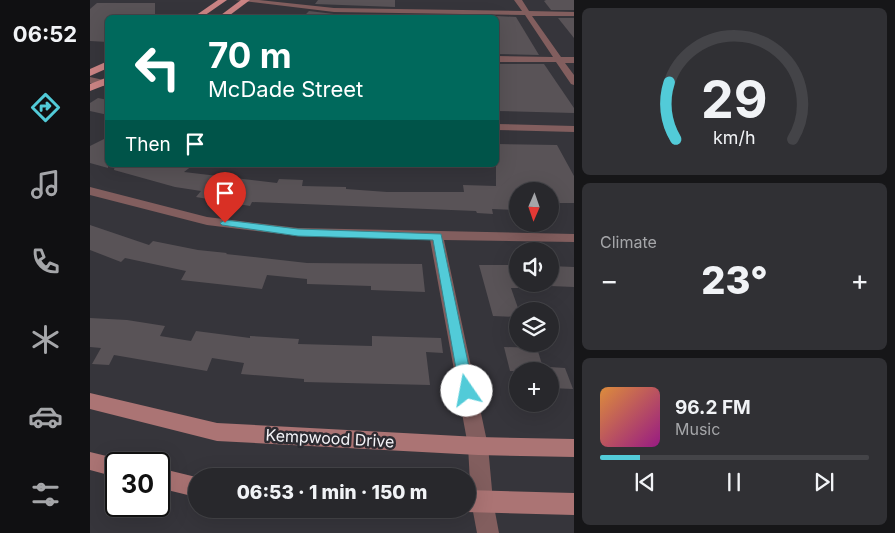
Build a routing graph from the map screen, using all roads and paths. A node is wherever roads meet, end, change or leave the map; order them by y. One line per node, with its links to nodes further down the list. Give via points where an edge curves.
1 (223, 0): 7 (main road)
2 (239, 0): 3 (street)
3 (246, 0): 5 (street, via 334,10); 8 (main road)
4 (518, 0): 5 (street)
5 (526, 13): 6 (street); 10 (street)
6 (574, 14)
7 (200, 15)
8 (224, 15)
9 (499, 59): 10 (street)
10 (558, 60): 11 (street); 17 (street)
11 (574, 60)
12 (105, 66): 13 (main road)
13 (90, 73)
14 (90, 80): 15 (street)
15 (105, 82)
16 (105, 82): 18 (main road)
17 (574, 82)
18 (90, 88)
19 (499, 128): 20 (street)
20 (574, 129)
21 (90, 191): 22 (street, via 207,221 298,232)
22 (437, 237): 23 (street); 25 (street)
23 (574, 238)
24 (92, 404): 25 (main road, Kempwood Drive, via 217,432)
25 (478, 446): 26 (main road, Kempwood Drive); 29 (street)
26 (574, 448)
27 (90, 461): 28 (main road)
28 (105, 464)
29 (476, 474)
30 (170, 481): 31 (main road)
31 (188, 485)
32 (476, 501): 33 (main road)
33 (574, 504)
34 (476, 506): 35 (street)
35 (488, 533)

